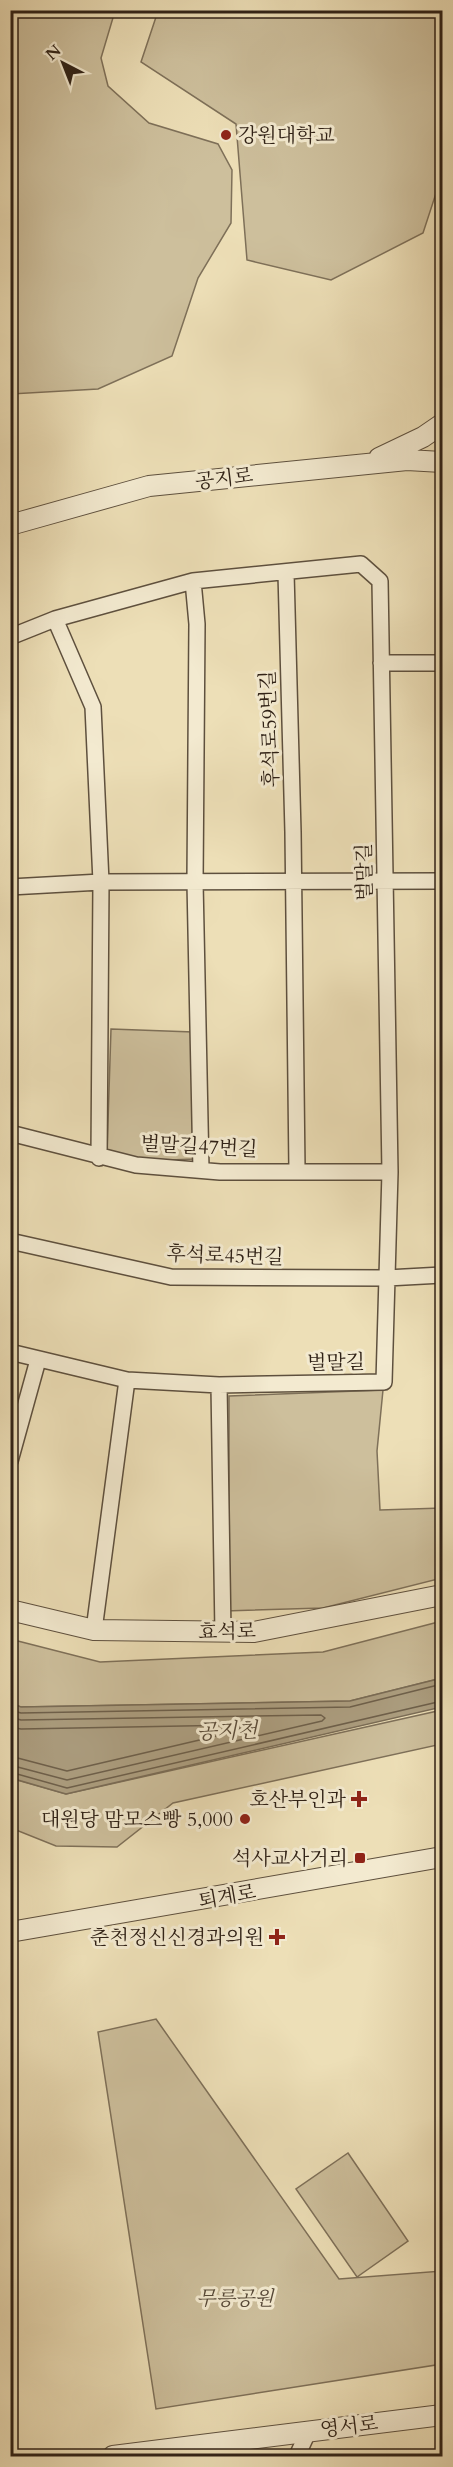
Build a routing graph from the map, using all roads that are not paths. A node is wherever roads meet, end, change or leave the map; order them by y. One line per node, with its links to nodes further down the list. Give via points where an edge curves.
1 (442, 424): 2 (street)
2 (367, 463): 3 (street, 공지로, via 407,460); 4 (street, 공지로, via 149,486)
3 (440, 465)
4 (10, 525)
5 (286, 573): 6 (street, 벌말길); 9 (street, 벌말길, via 362,564 380,581); 15 (street, 후석로59번길)
6 (193, 581): 7 (street, 벌말길); 13 (street, via 197,624)
7 (55, 620): 8 (street, 벌말길); 12 (street, via 93,707)
8 (10, 637)
9 (381, 663): 10 (street); 14 (street, 벌말길)
10 (442, 663)
11 (442, 881): 14 (street)
12 (101, 882): 13 (street); 16 (street); 18 (street)
13 (195, 882): 15 (street); 19 (street)
14 (385, 882): 15 (street); 21 (street, 벌말길)
15 (294, 883): 20 (street, 후석로59번길)
16 (10, 887)
17 (10, 1133): 18 (street, 벌말길47번길)
18 (99, 1158): 19 (street, 벌말길47번길)
19 (201, 1170): 20 (street, 벌말길47번길)
20 (297, 1170): 21 (street, 벌말길47번길)
21 (390, 1172): 24 (street, 벌말길)
22 (10, 1241): 24 (street, 후석로45번길, via 171,1277)
23 (442, 1275): 24 (street, 후석로45번길)
24 (387, 1278): 28 (street, 벌말길, via 384,1382)
25 (10, 1352): 26 (street, 벌말길)
26 (38, 1360): 27 (street, 벌말길); 29 (street)
27 (127, 1380): 28 (street, 벌말길); 32 (street)
28 (219, 1385): 33 (street)
29 (10, 1461)
30 (442, 1595): 33 (street, 효석로, via 254,1632)
31 (10, 1610): 32 (street, 효석로)
32 (94, 1630): 33 (street, 효석로)
33 (223, 1633)
34 (442, 1857): 35 (street, 퇴계로)
35 (10, 1932)
36 (442, 2415): 37 (street, 영서로)
37 (309, 2430): 38 (street, 영서로); 39 (street)
38 (113, 2457)
39 (297, 2457)

